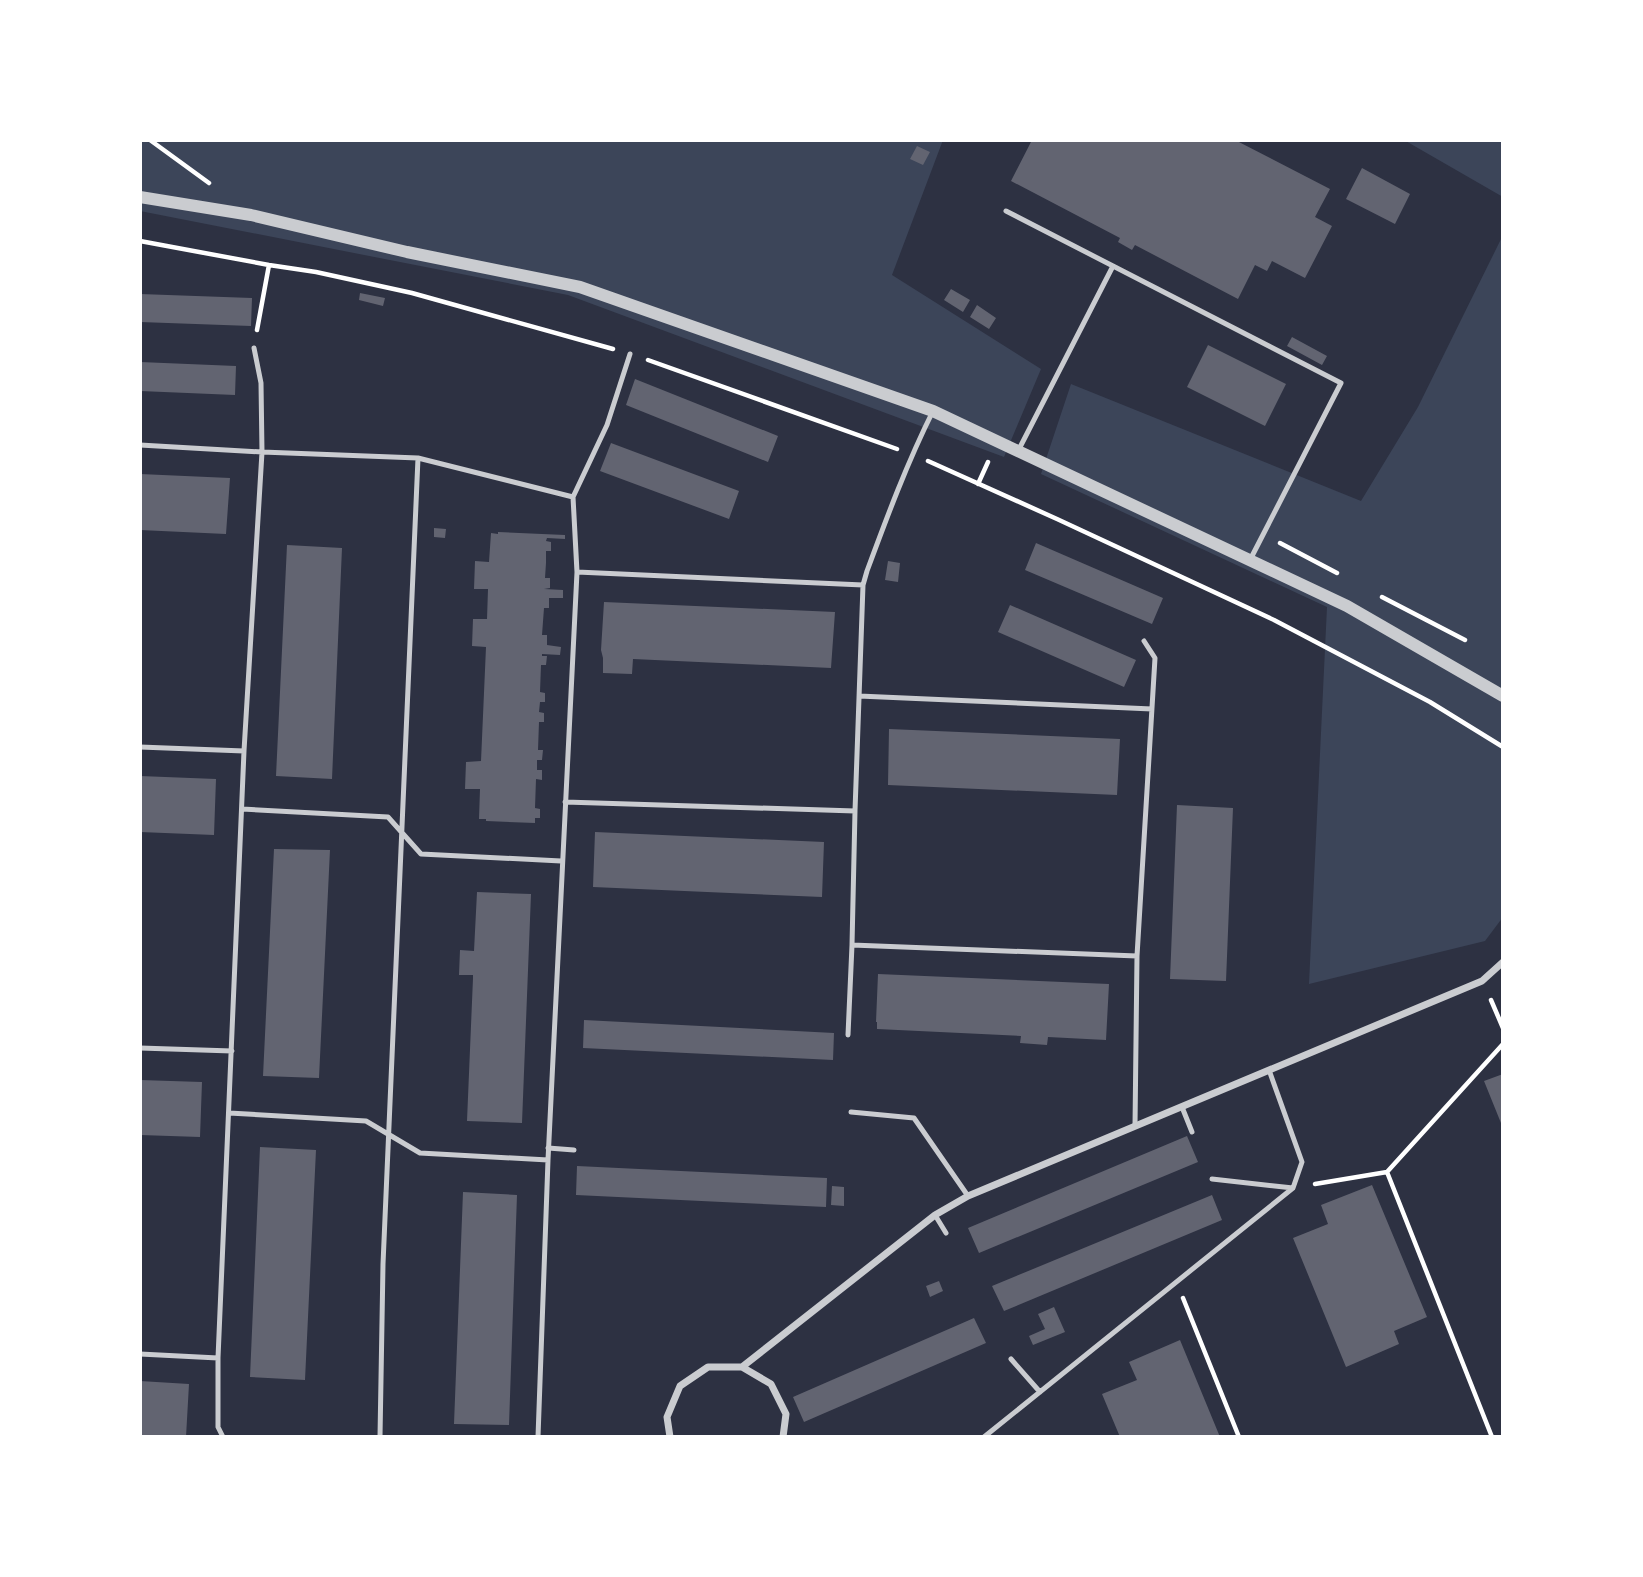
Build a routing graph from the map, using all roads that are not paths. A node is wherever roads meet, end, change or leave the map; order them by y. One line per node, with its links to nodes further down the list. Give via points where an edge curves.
1 (140, 197): 6 (street, via 251,215 580,287)
2 (1006, 211): 3 (lane)
3 (1113, 266): 8 (lane); 12 (lane, via 1341,383)
4 (254, 348): 9 (lane, via 261,383)
5 (630, 354): 11 (lane, via 607,425)
6 (933, 411): 8 (street); 14 (lane)
7 (140, 445): 9 (lane)
8 (1018, 451): 12 (street)
9 (262, 452): 10 (lane); 20 (lane)
10 (418, 458): 11 (lane); 24 (lane)
11 (572, 497): 13 (lane)
12 (1250, 560): 16 (street, via 1347,606)
13 (577, 572): 14 (lane); 21 (lane)
14 (863, 585): 17 (lane)
15 (1144, 642): 18 (lane, via 1155,658)
16 (1503, 695)
17 (859, 696): 18 (lane); 23 (lane)
18 (1152, 709): 27 (lane)
19 (140, 747): 20 (lane)
20 (244, 751): 22 (lane)
21 (565, 802): 23 (lane); 25 (lane)
22 (242, 809): 24 (lane, via 388,817); 31 (lane)
23 (855, 811): 26 (lane)
24 (402, 832): 25 (lane, via 421,854); 38 (lane)
25 (561, 861): 39 (lane)
26 (852, 945): 27 (lane); 29 (lane)
27 (1137, 956): 36 (lane)
28 (1503, 962): 32 (street, via 1482,981)
29 (848, 1035)
30 (140, 1048): 31 (lane)
31 (232, 1051): 35 (lane)
32 (1269, 1070): 33 (street); 43 (lane, via 1302,1162)
33 (1182, 1107): 36 (street); 37 (lane)
34 (851, 1112): 44 (lane, via 914,1118)
35 (229, 1113): 38 (lane, via 366,1121); 48 (lane)
36 (1135, 1126): 44 (street)
37 (1192, 1132)
38 (389, 1133): 41 (lane, via 420,1153); 53 (lane)
39 (548, 1148): 40 (lane); 41 (lane)
40 (574, 1150)
41 (548, 1160): 54 (lane)
42 (1212, 1179): 43 (lane)
43 (1293, 1188): 51 (lane)
44 (968, 1196): 45 (street)
45 (935, 1215): 46 (lane); 50 (street)
46 (946, 1233)
47 (140, 1354): 48 (lane)
48 (218, 1357): 52 (lane, via 218,1427)
49 (1011, 1359): 51 (lane)
50 (742, 1367): 55 (street, via 708,1367 680,1386 667,1417); 56 (street, via 771,1384 786,1414)
51 (1040, 1392): 57 (lane)
52 (223, 1437)
53 (380, 1437)
54 (538, 1437)
55 (670, 1437)
56 (783, 1437)
57 (984, 1437)

